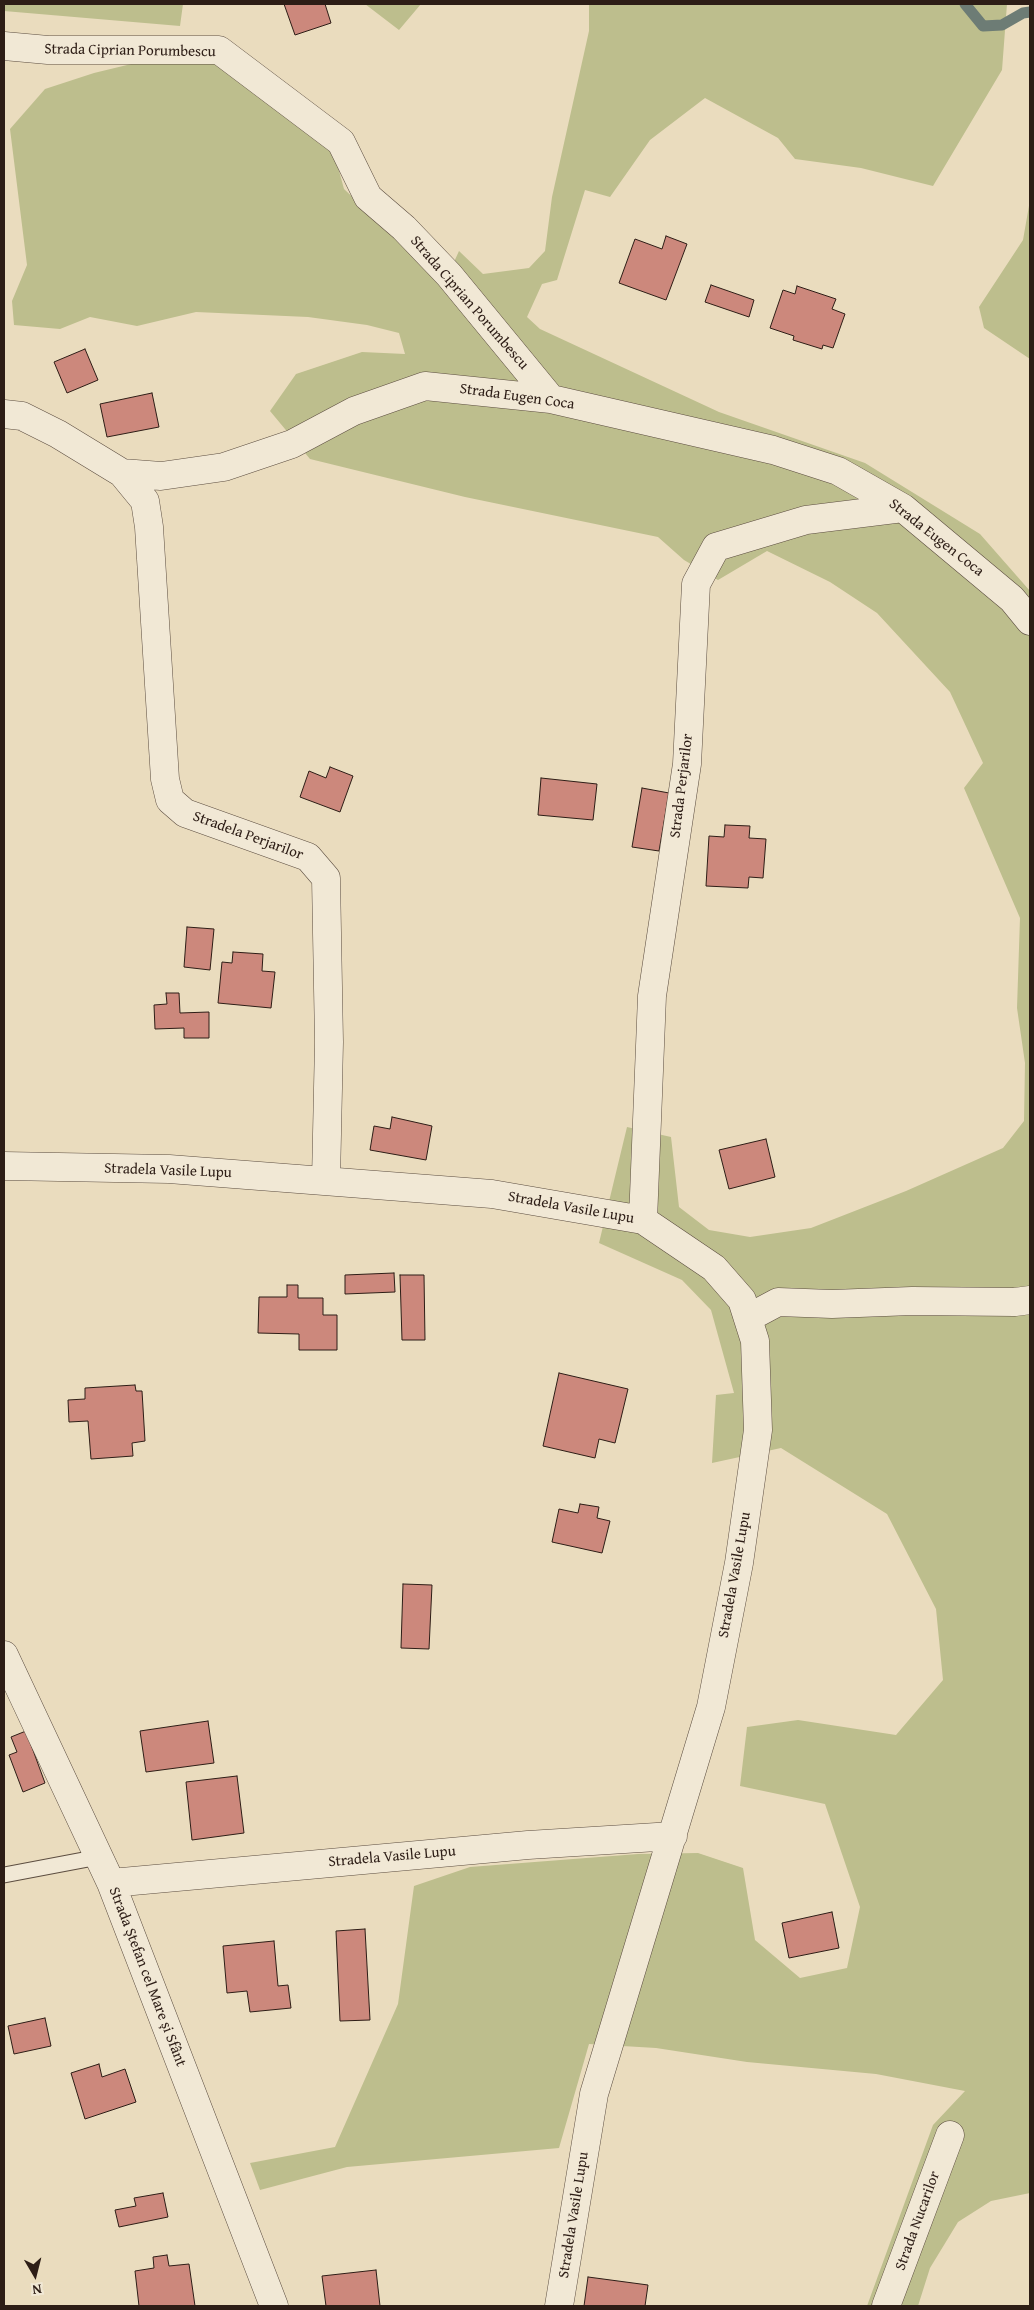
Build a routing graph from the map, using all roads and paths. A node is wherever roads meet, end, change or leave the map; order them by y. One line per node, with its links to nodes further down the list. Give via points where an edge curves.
1 (4, 46): 2 (street, Strada Ciprian Porumbescu, via 48,50 219,50 341,142 368,196 404,228 449,276)
2 (551, 399): 4 (street, Strada Eugen Coca, via 425,386 354,411 292,444 224,467 161,476); 5 (street, Strada Eugen Coca, via 774,450 838,471)
3 (4, 414): 4 (street, Strada Eugen Coca, via 22,416)
4 (122, 473): 8 (street, Stradela Perjarilor, via 145,500 149,527 165,779 170,800 185,813 308,857 326,878 329,1042)
5 (902, 508): 6 (street, Strada Eugen Coca, via 1012,599); 9 (street, Strada Perjarilor, via 806,520 716,547 696,584 687,764 652,996)
6 (1030, 621)
7 (4, 1166): 8 (street, Stradela Vasile Lupu, via 169,1169)
8 (326, 1180): 9 (street, Stradela Vasile Lupu, via 492,1194)
9 (643, 1220): 11 (street, Stradela Vasile Lupu, via 714,1268 742,1300)
10 (1030, 1300): 11 (street, via 778,1302)
11 (748, 1318): 13 (street, Stradela Vasile Lupu, via 755,1341 758,1430 739,1563 712,1707)
12 (4, 1655): 14 (street, Strada Ștefan cel Mare și Sfânt)
13 (673, 1836): 16 (street, Stradela Vasile Lupu, via 528,1845); 19 (street, Stradela Vasile Lupu, via 594,2094)
14 (99, 1857): 15 (lane); 16 (street, Strada Ștefan cel Mare și Sfânt)
15 (4, 1875)
16 (111, 1883): 18 (street, Strada Ștefan cel Mare și Sfânt)
17 (950, 2136): 20 (street, Strada Nucarilor)
18 (274, 2306)
19 (559, 2306)
20 (886, 2306)

